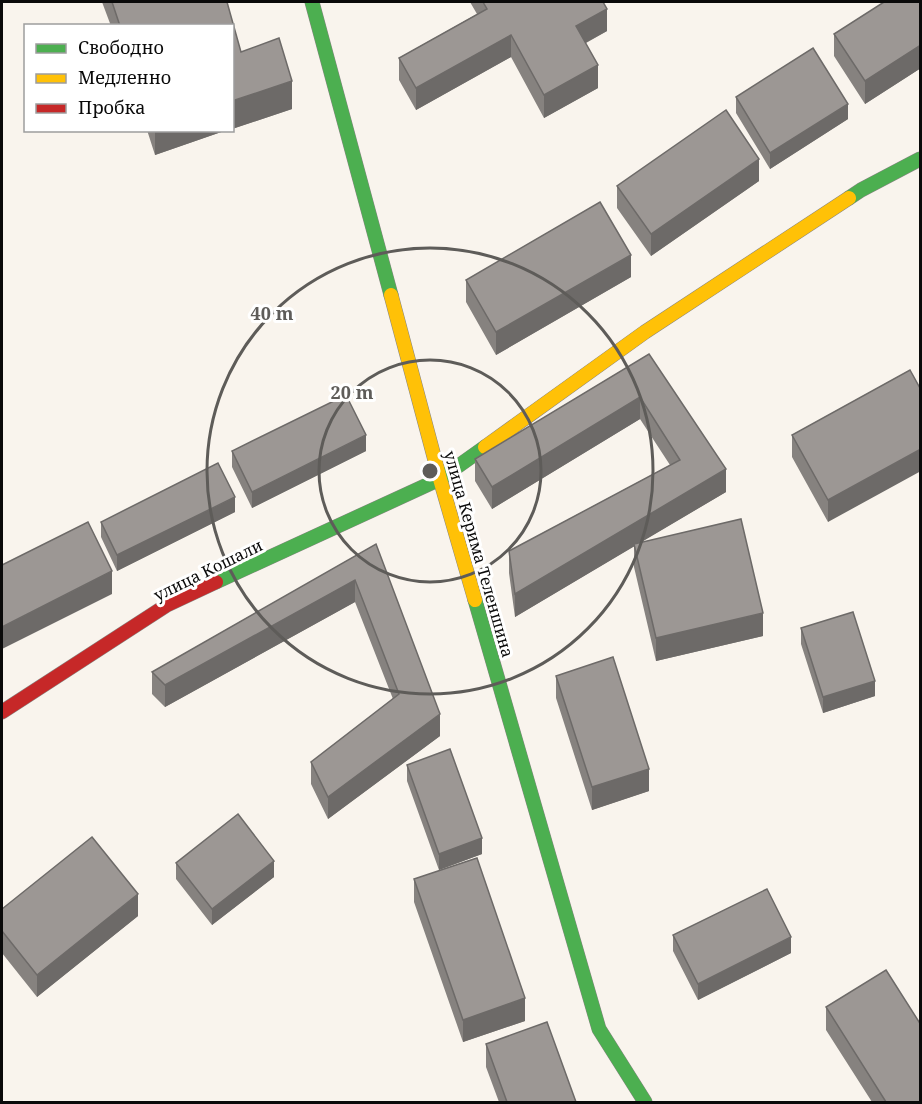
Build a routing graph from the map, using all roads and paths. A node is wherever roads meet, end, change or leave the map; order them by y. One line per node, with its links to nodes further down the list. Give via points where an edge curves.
1 (312, 2): 3 (street, улица Керима Теленшина)
2 (921, 159): 3 (street, улица Кошали, via 861,190 645,332)
3 (440, 478): 4 (street, улица Кошали, via 167,606); 5 (street, улица Керима Теленшина, via 598,1029)
4 (2, 711)
5 (645, 1102)

